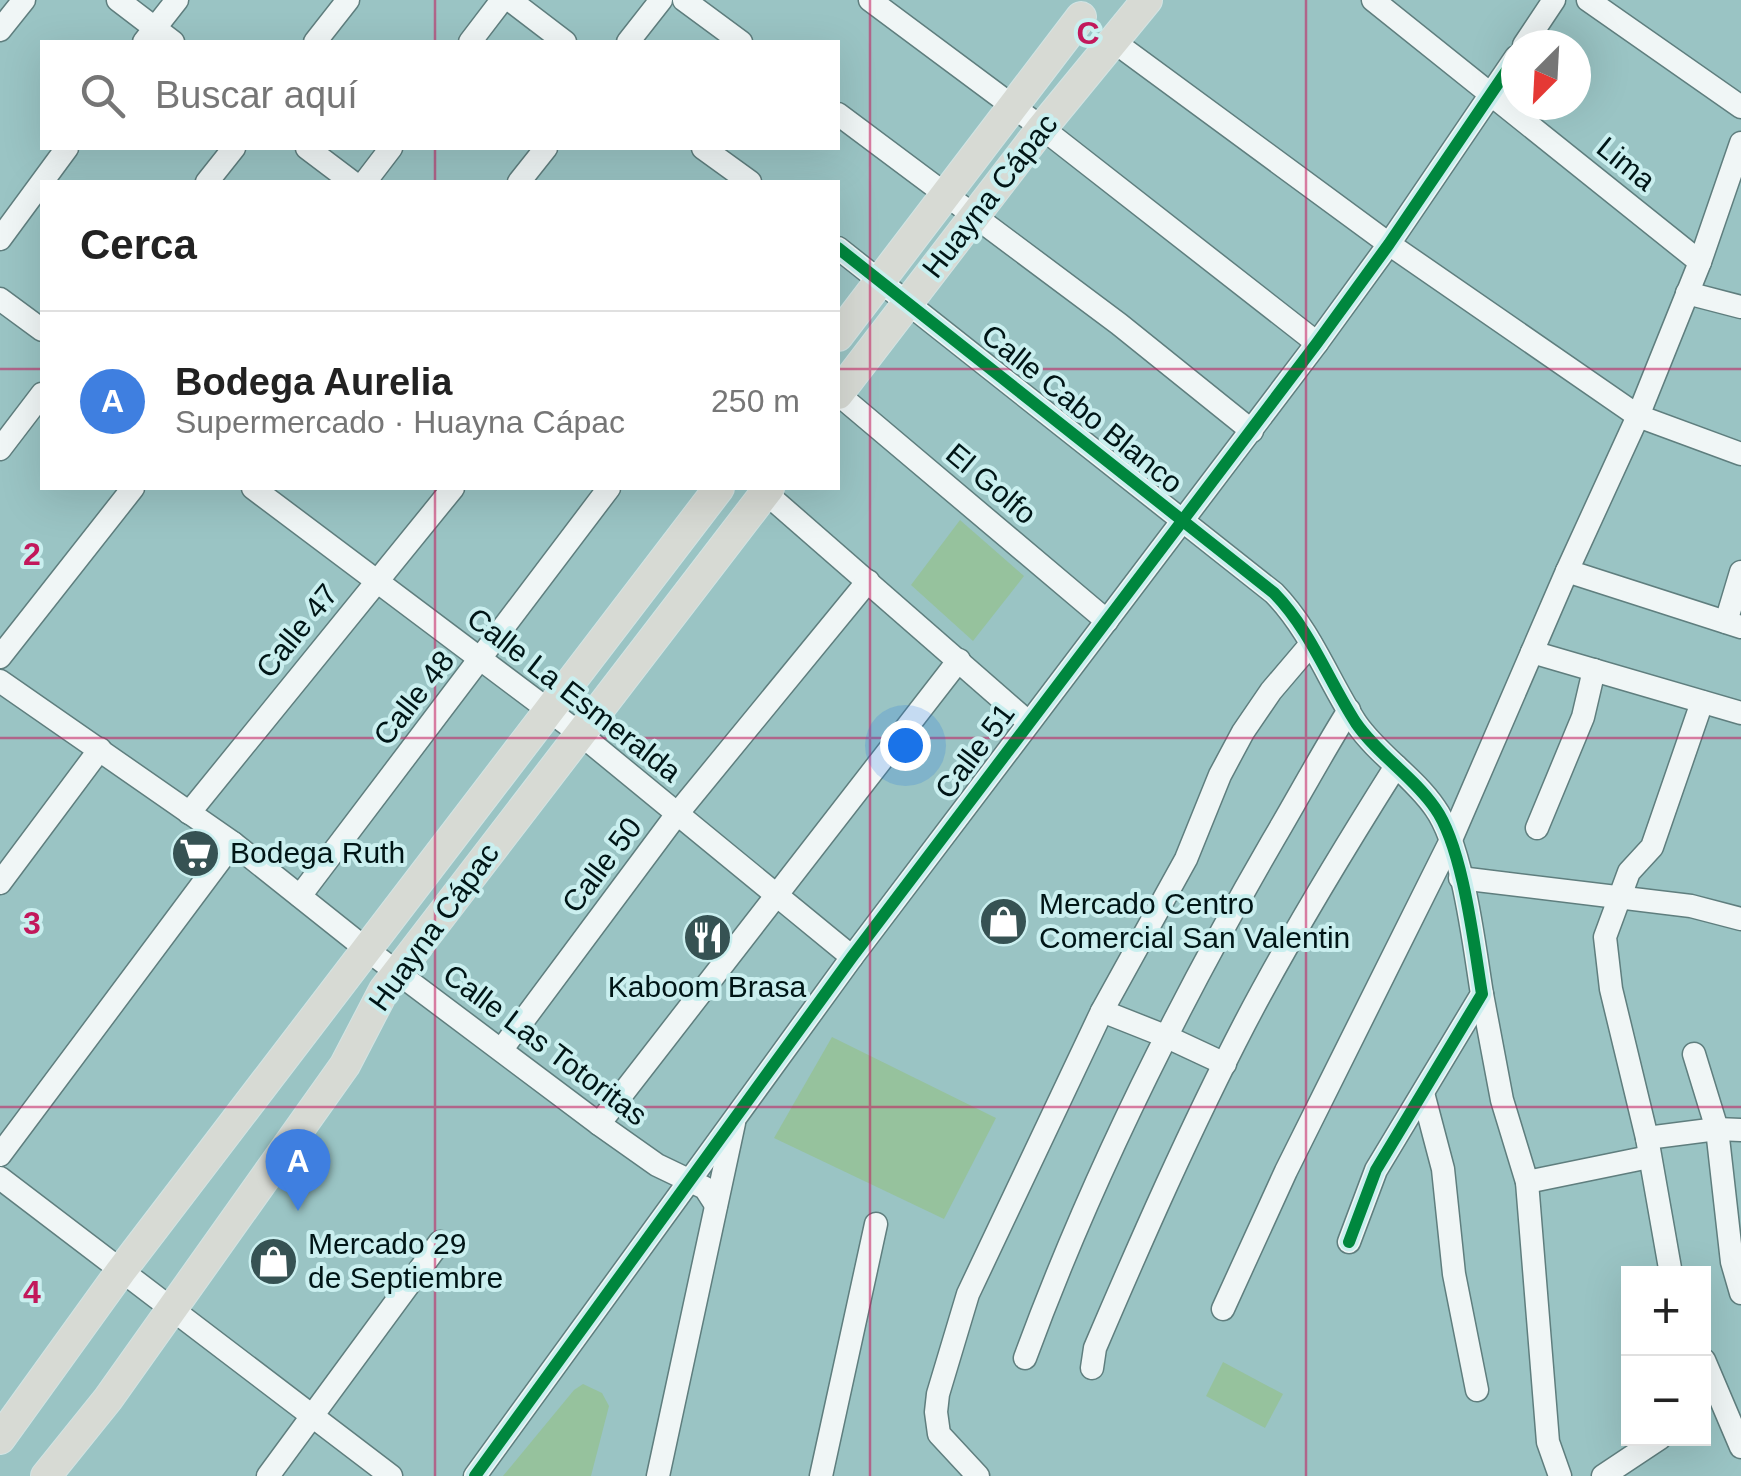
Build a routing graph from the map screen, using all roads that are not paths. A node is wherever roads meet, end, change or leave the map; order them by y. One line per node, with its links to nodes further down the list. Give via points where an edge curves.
1 (24, 0): 14 (street)
2 (118, 0): 16 (street)
3 (177, 0): 16 (street)
4 (348, 0): 17 (street)
5 (506, 0): 18 (street); 19 (street)
6 (661, 0): 20 (street)
7 (684, 0): 21 (street)
8 (870, 0): 25 (street)
9 (1147, 0): 22 (main road, Huayna Cápac)
10 (1373, 0): 24 (street, Lima)
11 (1554, 0): 15 (street)
12 (1588, 0): 26 (street)
13 (1078, 6): 22 (main road); 25 (main road, Huayna Cápac)
14 (0, 30)
15 (1534, 30)
16 (158, 38)
17 (317, 40)
18 (472, 40)
19 (562, 40)
20 (630, 40)
21 (739, 40)
22 (1113, 40): 28 (main road, Huayna Cápac); 46 (street)
23 (1501, 79): 24 (street, Calle 51)
24 (1491, 94): 46 (street, Calle 51); 48 (street, Lima)
25 (1012, 107): 28 (street); 43 (main road, Huayna Cápac)
26 (1741, 107)
27 (840, 115): 43 (street)
28 (1042, 128): 44 (main road, Huayna Cápac); 56 (street)
29 (1741, 142): 48 (street)
30 (66, 150): 37 (street)
31 (232, 150): 38 (street)
32 (309, 150): 39 (street)
33 (389, 150): 40 (street)
34 (545, 150): 36 (street)
35 (707, 150): 41 (street)
36 (532, 178)
37 (43, 180)
38 (209, 180)
39 (349, 180)
40 (367, 180)
41 (747, 180)
42 (40, 185): 45 (street)
43 (946, 194): 44 (street); 49 (main road, Huayna Cápac)
44 (975, 215): 52 (main road, Huayna Cápac); 61 (street)
45 (0, 239)
46 (1389, 244): 56 (street, Calle 51); 60 (street)
47 (840, 250): 49 (street, Calle Cabo Blanco)
48 (1700, 262): 50 (street)
49 (880, 280): 52 (street, Calle Cabo Blanco); 55 (main road, Huayna Cápac)
50 (1688, 293): 53 (street); 60 (street)
51 (0, 299): 54 (street)
52 (908, 301): 57 (main road, Huayna Cápac); 71 (street, Calle Cabo Blanco)
53 (1741, 307)
54 (40, 329)
55 (840, 333)
56 (1317, 343): 61 (street, Calle 51)
57 (840, 391)
58 (840, 396): 76 (street, El Golfo)
59 (40, 397): 62 (street)
60 (1638, 416): 63 (street); 72 (street)
61 (1252, 431): 71 (street, Calle 51)
62 (0, 449)
63 (1741, 454)
64 (131, 490): 80 (street)
65 (257, 490): 75 (street, Calle La Esmeralda)
66 (452, 490): 75 (street, Calle 47)
67 (608, 490): 81 (street, Calle 48)
68 (717, 490): 86 (main road, Huayna Cápac)
69 (764, 490): 90 (main road, Huayna Cápac)
70 (766, 490): 74 (street)
71 (1184, 522): 76 (street, Calle 51); 78 (street, Calle Cabo Blanco, via 1274,593 1299,618)
72 (1567, 570): 77 (street); 79 (street)
73 (1741, 572): 77 (street)
74 (868, 581): 82 (street); 94 (street, Calle 50)
75 (374, 582): 81 (street, Calle La Esmeralda); 93 (street, Calle 47)
76 (1106, 621): 89 (street, Calle 51)
77 (1734, 624)
78 (1311, 644): 87 (street, Calle Cabo Blanco); 108 (street, via 1243,732 1186,859)
79 (1532, 652): 83 (street); 96 (street)
80 (0, 657)
81 (482, 659): 86 (street, Calle La Esmeralda); 101 (street, Calle 48)
82 (960, 660): 89 (street); 100 (street)
83 (1594, 670): 85 (street); 95 (street, via 1583,716)
84 (0, 681): 91 (street, Calle Las Totoritas)
85 (1702, 702): 88 (street); 102 (street, via 1652,846 1629,872)
86 (549, 710): 90 (street, Calle La Esmeralda); 104 (main road, Huayna Cápac)
87 (1349, 710): 92 (street, Calle Cabo Blanco); 109 (street)
88 (1741, 713)
89 (1028, 722): 105 (street, Calle 51)
90 (579, 733): 94 (street, Calle La Esmeralda); 106 (main road, Huayna Cápac)
91 (100, 749): 93 (street, Calle Las Totoritas); 99 (street)
92 (1396, 766): 96 (street, Calle Cabo Blanco, via 1438,810); 112 (street, via 1282,954)
93 (189, 813): 97 (street, Calle Las Totoritas)
94 (677, 814): 100 (street, Calle La Esmeralda); 110 (street, Calle 50)
95 (1537, 828)
96 (1450, 842): 98 (street, Calle Cabo Blanco); 131 (street)
97 (232, 844): 101 (street, Calle Las Totoritas); 119 (street)
98 (1460, 878): 102 (street); 107 (street, Calle Cabo Blanco)
99 (0, 882)
100 (776, 894): 105 (street, Calle La Esmeralda); 115 (street)
101 (300, 896): 104 (street, Calle Las Totoritas)
102 (1620, 897): 103 (street); 118 (street, via 1605,937)
103 (1741, 919)
104 (366, 950): 106 (street, Calle Las Totoritas); 128 (main road, Huayna Cápac)
105 (852, 957): 114 (street, Calle 51)
106 (397, 973): 110 (street, Calle Las Totoritas); 130 (main road, Huayna Cápac, via 344,1065)
107 (1482, 994): 113 (street); 122 (street, Calle Cabo Blanco, via 1502,1100)
108 (1102, 1010): 109 (street); 147 (street, via 968,1294 938,1394 940,1434)
109 (1166, 1036): 112 (street); 132 (street, via 1093,1186)
110 (502, 1049): 115 (street, Calle Las Totoritas)
111 (1694, 1054): 116 (street)
112 (1225, 1064): 133 (street, via 1156,1204)
113 (1423, 1093): 126 (street, via 1376,1170); 135 (street, via 1443,1168)
114 (736, 1115): 121 (street, Calle 51); 123 (street)
115 (599, 1124): 121 (street, Calle Las Totoritas, via 657,1165)
116 (1716, 1129): 117 (street); 118 (street); 129 (street)
117 (1741, 1130)
118 (1648, 1148): 122 (street); 127 (street)
119 (0, 1156)
120 (0, 1178): 128 (street)
121 (689, 1178): 123 (street, Calle Las Totoritas); 144 (street, Calle 51)
122 (1527, 1182): 148 (street, Calle Cabo Blanco, via 1548,1442)
123 (716, 1204): 145 (street)
124 (876, 1224): 146 (street)
125 (440, 1242): 137 (street)
126 (1349, 1242)
127 (1669, 1266)
128 (121, 1271): 130 (street); 138 (main road, Huayna Cápac)
129 (1741, 1293)
130 (170, 1308): 137 (street); 141 (main road, Huayna Cápac)
131 (1223, 1309)
132 (1026, 1358)
133 (1092, 1368)
134 (1711, 1380): 136 (street)
135 (1476, 1390)
136 (1723, 1414): 140 (street)
137 (311, 1418): 142 (street); 143 (street)
138 (0, 1439)
139 (1648, 1446): 149 (street)
140 (1741, 1446)
141 (46, 1476)
142 (268, 1476)
143 (391, 1476)
144 (475, 1476)
145 (658, 1476)
146 (821, 1476)
147 (978, 1476)
148 (1560, 1476)
149 (1603, 1476)

